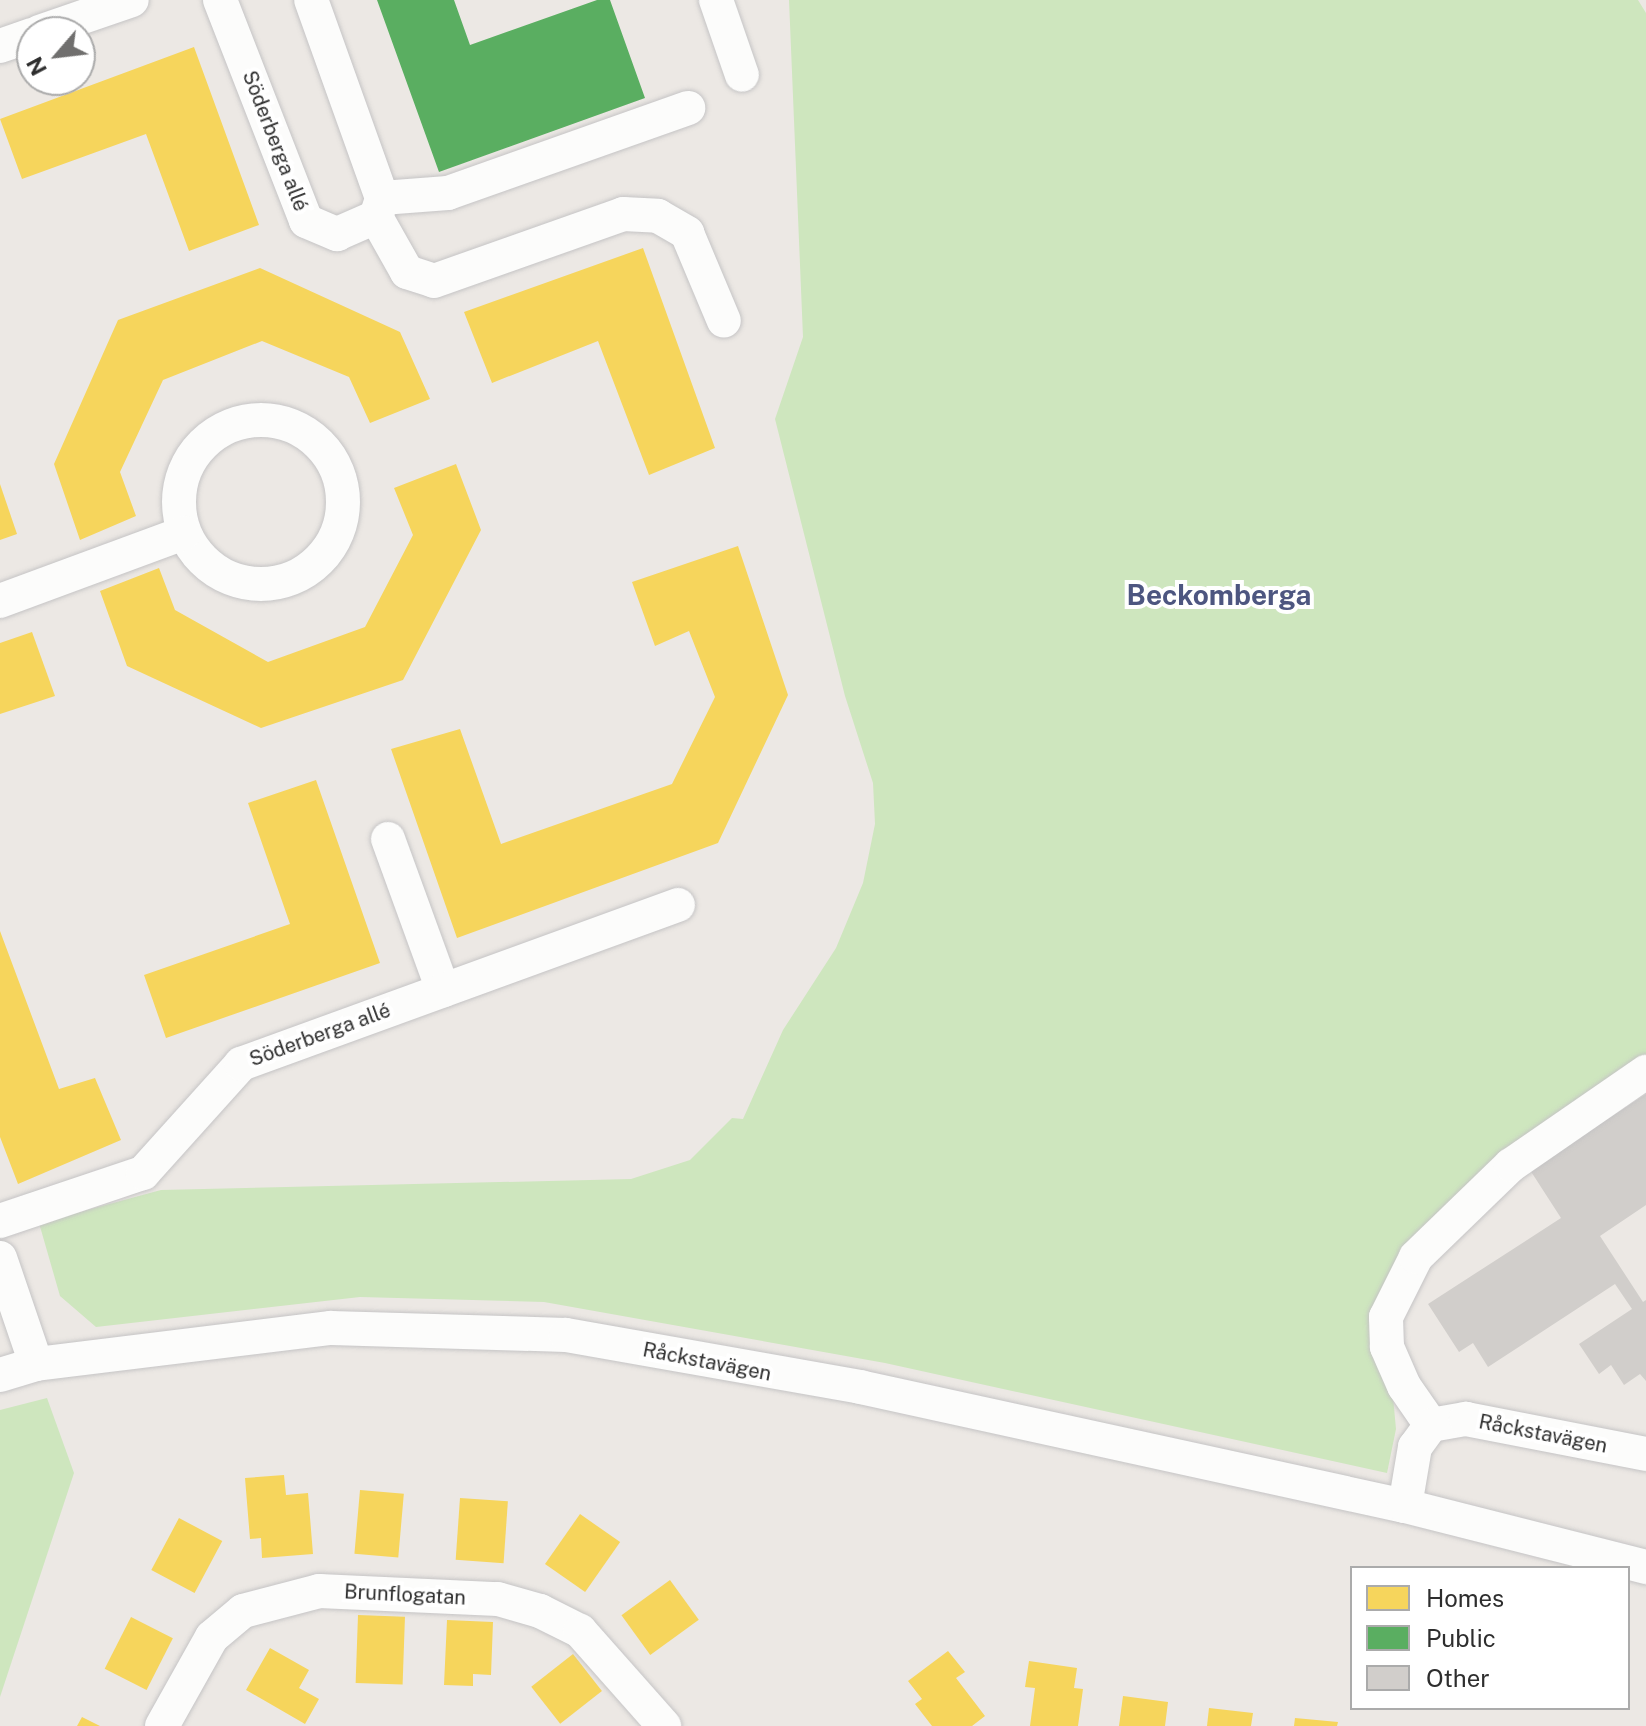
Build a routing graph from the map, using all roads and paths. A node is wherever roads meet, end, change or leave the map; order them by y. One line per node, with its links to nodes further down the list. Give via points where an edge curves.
1 (132, 0): 5 (street)
2 (220, 0): 8 (street, Söderberga allé, via 306,221 337,234)
3 (311, 0): 8 (street)
4 (716, 0): 6 (street)
5 (86, 16)
6 (742, 75)
7 (688, 108): 8 (street, Söderberga allé, via 448,193)
8 (379, 208): 9 (street, via 407,272 434,281 623,214 658,216 687,233)
9 (724, 321)
10 (184, 533): 10 (street, via 218,573 243,583 295,577 317,563 343,517 336,466 319,443 296,426 269,419 240,421 215,433 194,452 182,477 178,505); 11 (street)
11 (0, 601)
12 (388, 839): 14 (street)
13 (678, 905): 14 (street, Söderberga allé)
14 (443, 990): 16 (street, Söderberga allé, via 241,1064 143,1173)
15 (1646, 1072): 20 (street, via 1511,1165 1416,1257 1386,1317 1387,1347 1404,1386)
16 (0, 1221)
17 (0, 1258): 18 (street)
18 (36, 1364): 19 (street, Råckstavägen); 22 (street, Råckstavägen, via 331,1328 566,1335 860,1387)
19 (0, 1375)
20 (1431, 1425): 21 (street, Råckstavägen, via 1466,1419); 22 (street, via 1415,1447)
21 (1646, 1454)
22 (1405, 1506): 23 (street, Råckstavägen)
23 (1646, 1567)
24 (162, 1726): 25 (street, Brunflogatan, via 212,1637 243,1611 319,1591 498,1599 540,1611 580,1631)
25 (664, 1726)

